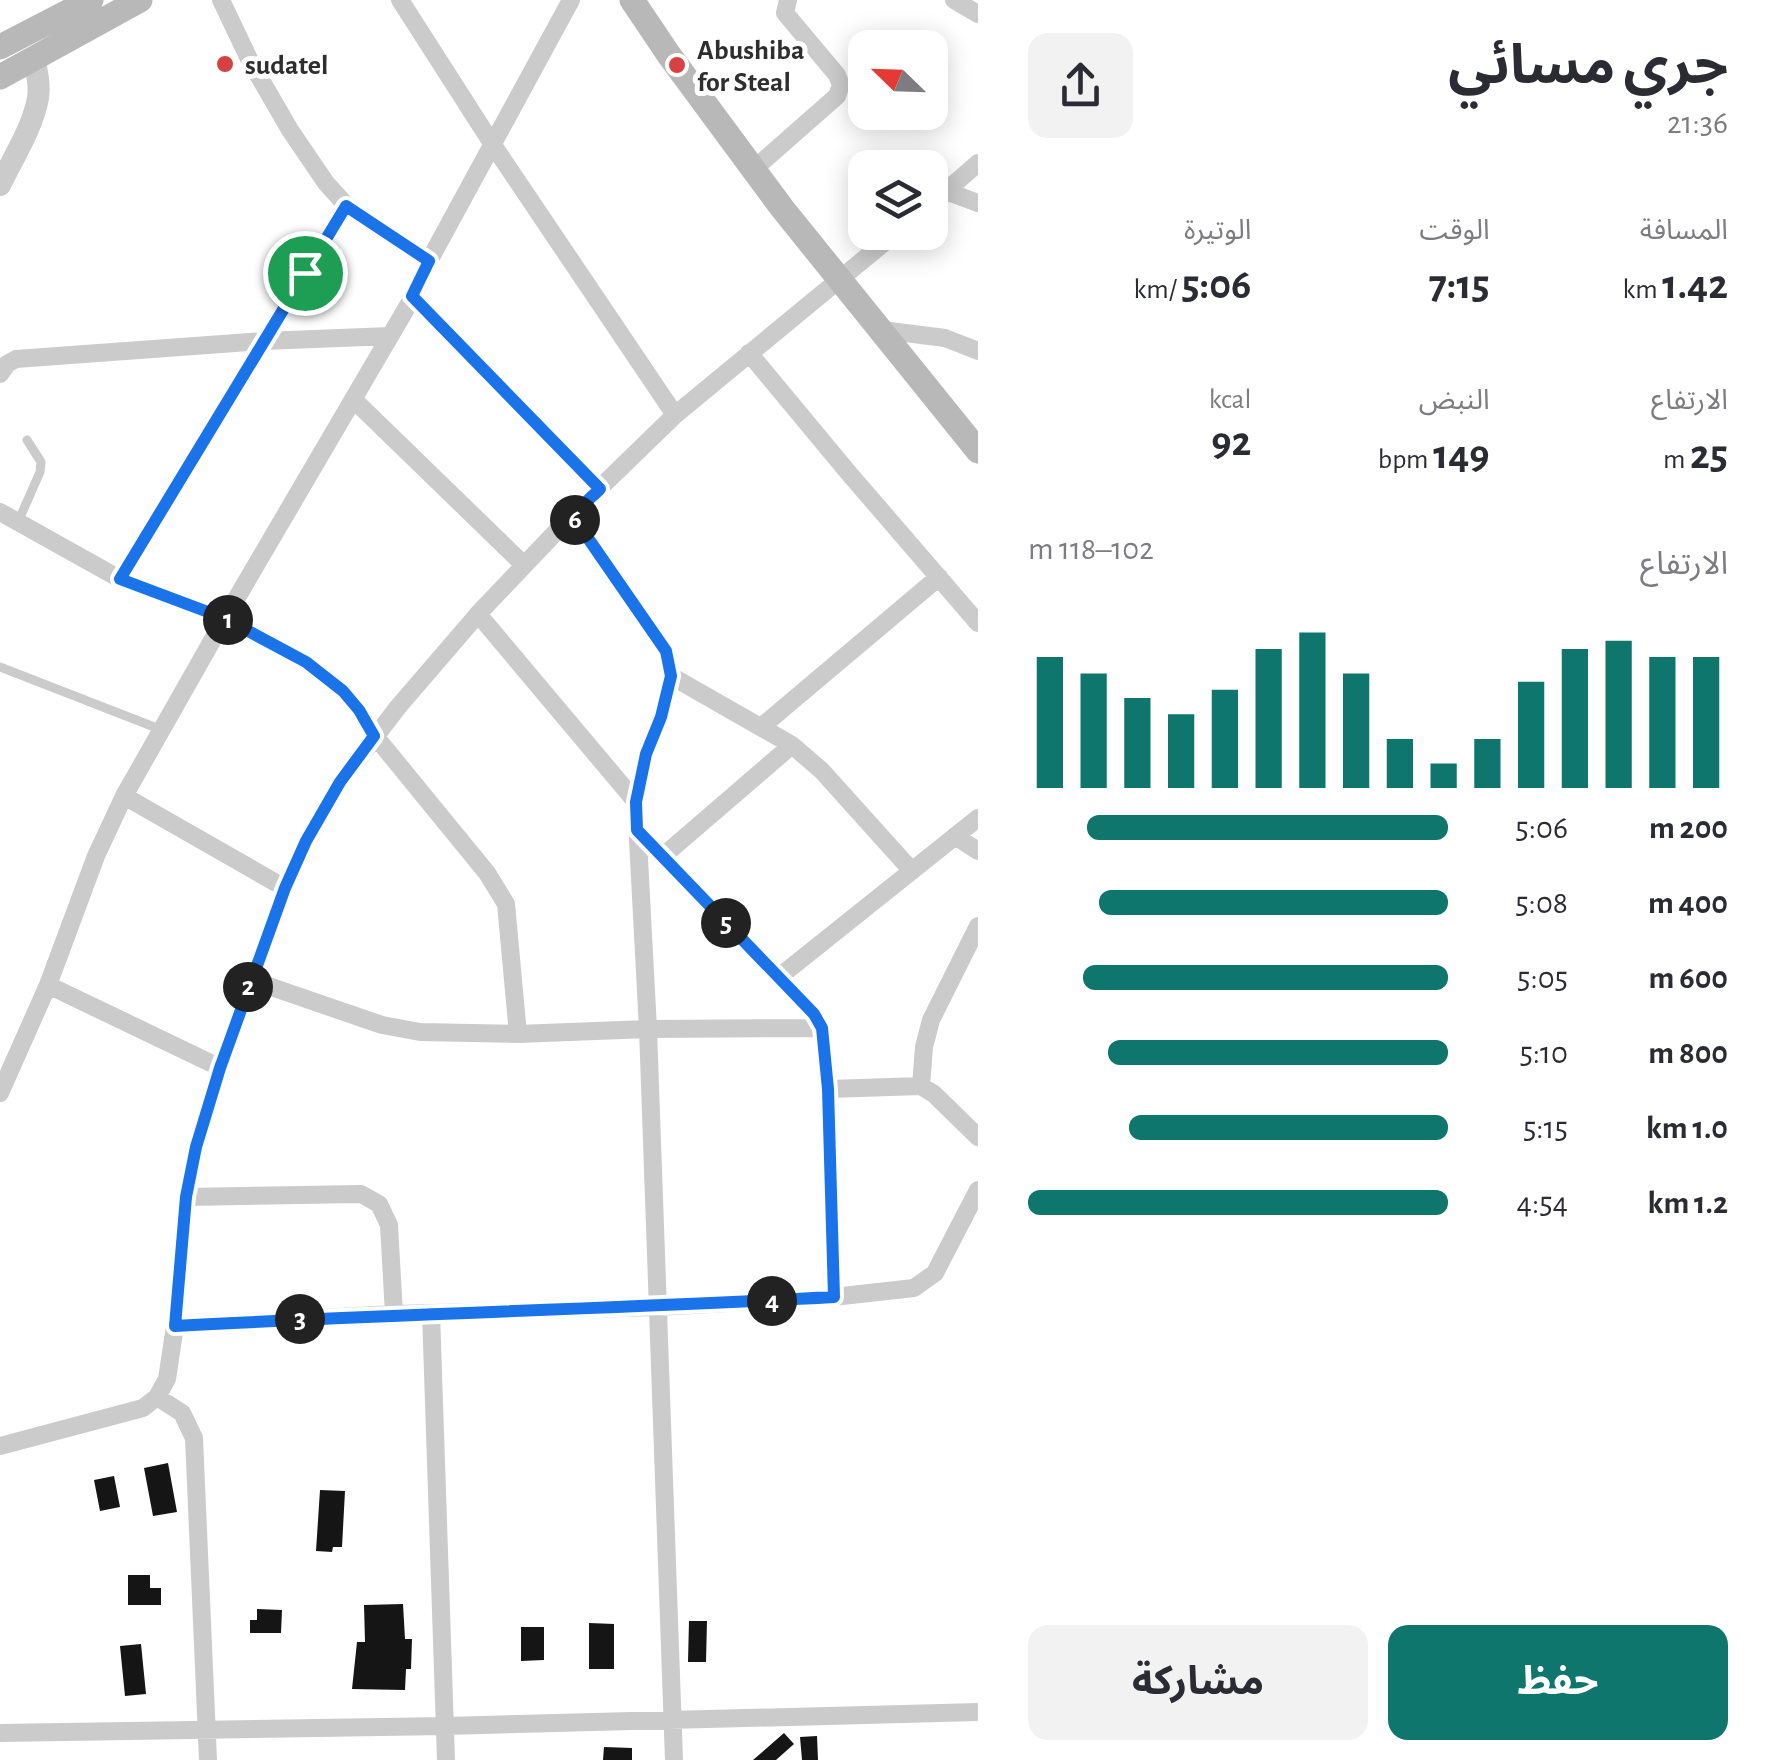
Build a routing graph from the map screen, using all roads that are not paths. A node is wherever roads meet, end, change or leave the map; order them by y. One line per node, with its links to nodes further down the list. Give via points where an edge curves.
1 (91, 0): 9 (main road)
2 (140, 0): 12 (main road)
3 (221, 0): 21 (street, via 290,130)
4 (400, 0): 14 (street)
5 (571, 0): 14 (street)
6 (632, 0): 16 (main road)
7 (788, 0): 16 (street, via 785,14 842,85)
8 (954, 0): 10 (street)
9 (62, 6): 11 (main road)
10 (978, 14)
11 (0, 47)
12 (34, 58): 13 (main road); 17 (street, via 38,98)
13 (0, 77)
14 (493, 145): 23 (street); 33 (street)
15 (978, 163): 18 (street)
16 (753, 170): 24 (main road)
17 (0, 185)
18 (948, 188)
19 (948, 191): 20 (street)
20 (978, 203)
21 (346, 206): 23 (street); 28 (street)
22 (876, 250): 24 (street)
23 (429, 261): 25 (street)
24 (840, 281): 26 (main road); 30 (street)
25 (412, 296): 27 (street); 36 (street)
26 (882, 330): 29 (street, via 945,338); 35 (main road)
27 (390, 336): 28 (street); 32 (street)
28 (264, 341): 31 (street, via 16,360); 42 (street)
29 (978, 351)
30 (750, 353): 33 (street); 41 (street)
31 (0, 374)
32 (353, 399): 40 (street); 44 (street)
33 (675, 414): 36 (street)
34 (27, 440): 39 (lane, via 42,462)
35 (978, 452)
36 (600, 489): 38 (street)
37 (0, 512): 39 (street)
38 (572, 515): 40 (street); 47 (street, via 666,651)
39 (18, 522): 42 (street)
40 (524, 565): 43 (street)
41 (939, 577): 45 (street); 48 (street)
42 (120, 579): 44 (street)
43 (478, 614): 50 (street); 53 (street)
44 (224, 618): 49 (street); 50 (street, via 306,662 343,691)
45 (978, 623)
46 (0, 667): 49 (lane)
47 (671, 676): 48 (street); 53 (street)
48 (761, 726): 51 (street)
49 (162, 730): 52 (street)
50 (374, 736): 60 (street, via 340,782); 67 (street, via 506,904)
51 (792, 745): 58 (street); 59 (street)
52 (124, 796): 60 (street); 64 (street)
53 (636, 802): 55 (street)
54 (978, 818): 56 (street)
55 (637, 830): 58 (street); 66 (street)
56 (956, 836): 57 (street); 59 (street)
57 (978, 852)
58 (662, 857): 62 (street)
59 (912, 871): 62 (street)
60 (285, 888): 63 (street)
61 (978, 926): 69 (street, via 931,1020)
62 (779, 977): 65 (street)
63 (251, 980): 67 (street, via 382,1025); 68 (street)
64 (48, 985): 68 (street); 71 (street)
65 (822, 1028): 66 (street); 70 (street)
66 (648, 1029): 67 (street); 76 (street)
67 (518, 1034)
68 (220, 1068): 74 (street)
69 (921, 1086): 70 (street); 72 (street)
70 (828, 1089): 75 (street)
71 (0, 1092)
72 (978, 1137)
73 (978, 1190): 75 (street, via 935,1273 914,1288)
74 (186, 1197): 78 (street, via 361,1194 379,1204 390,1225); 79 (street)
75 (834, 1297): 76 (street)
76 (657, 1307): 77 (street); 83 (street)
77 (431, 1313): 78 (street); 84 (street)
78 (394, 1314): 79 (street)
79 (175, 1326): 80 (street)
80 (158, 1397): 81 (street, via 143,1408); 85 (street, via 182,1413 194,1438)
81 (0, 1446)
82 (978, 1712): 83 (street)
83 (672, 1720): 84 (street); 89 (street)
84 (445, 1726): 85 (street); 88 (street)
85 (207, 1730): 86 (street); 87 (street)
86 (0, 1733)
87 (208, 1760)
88 (446, 1760)
89 (674, 1760)

